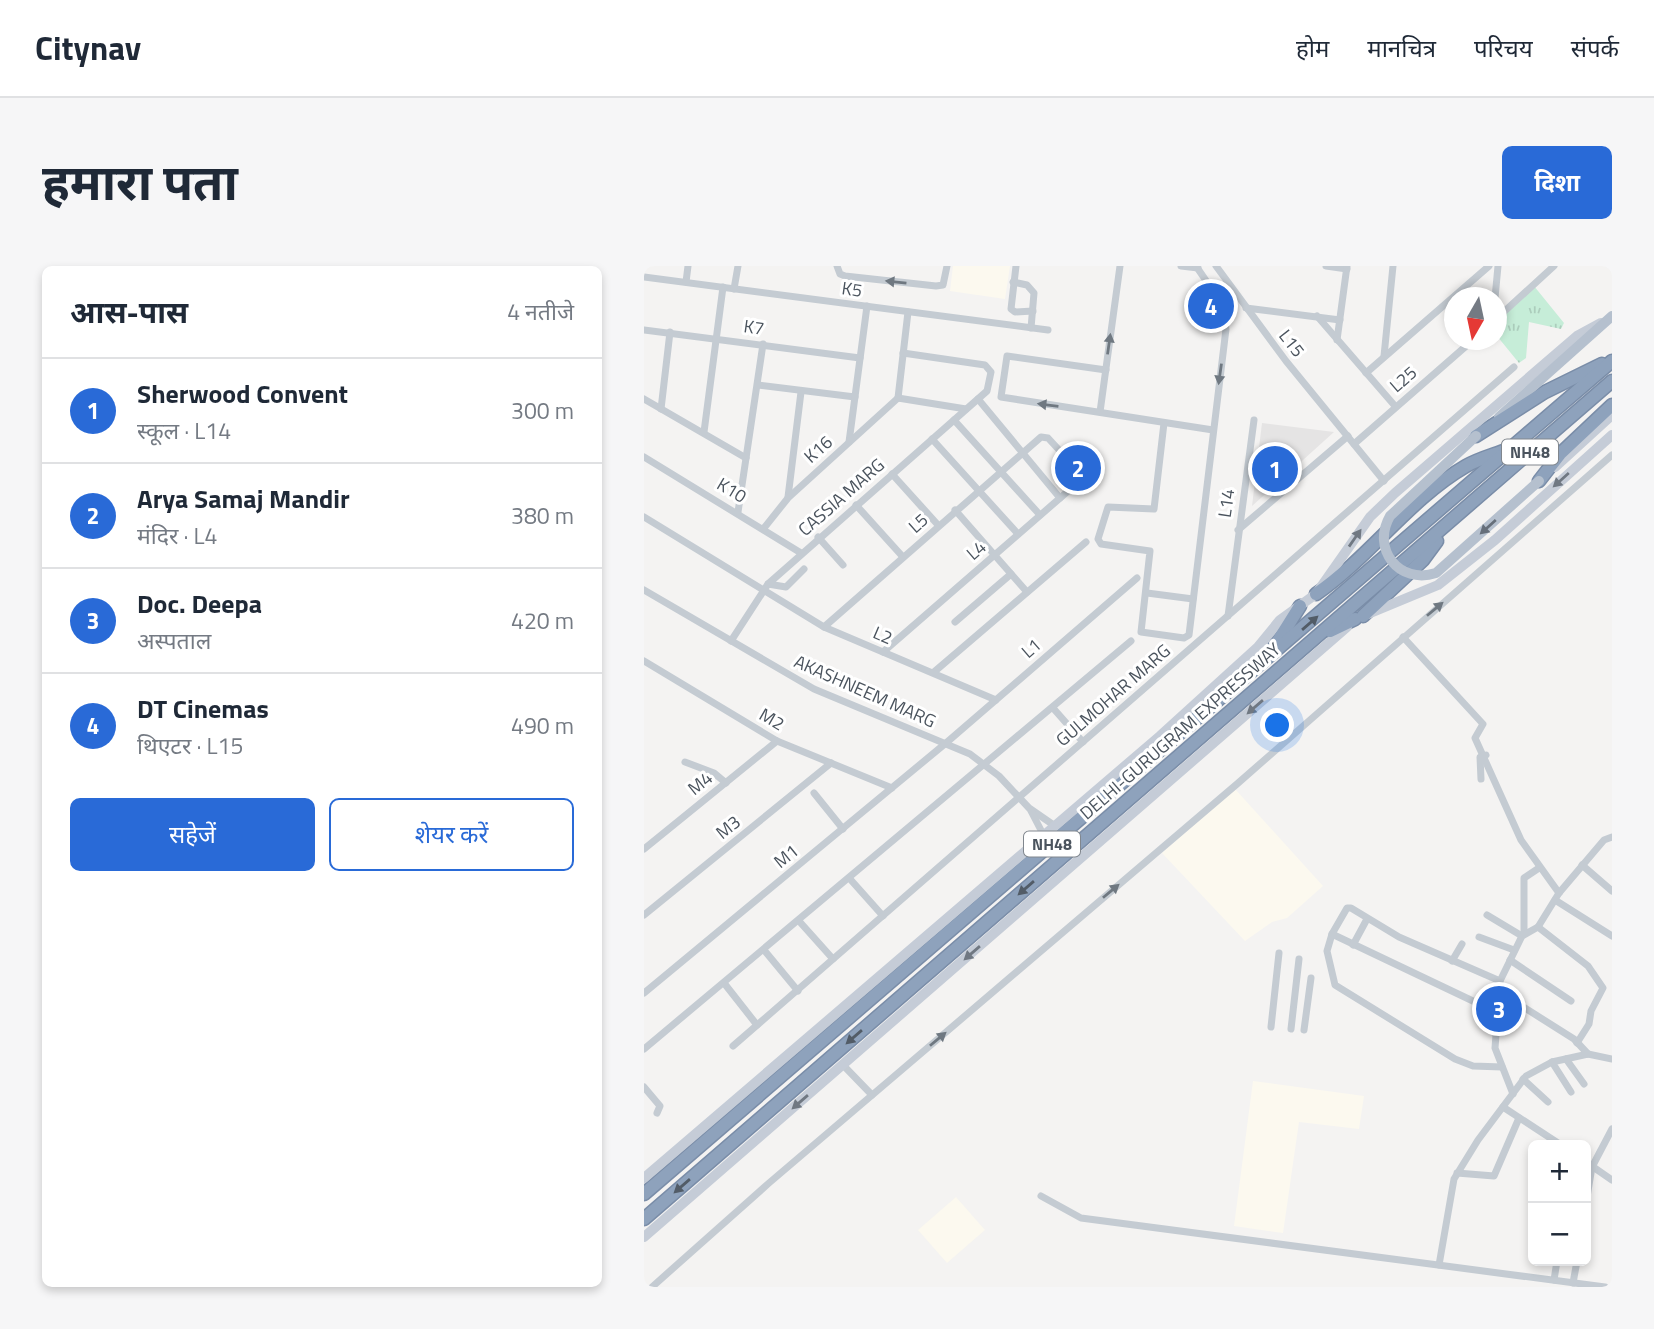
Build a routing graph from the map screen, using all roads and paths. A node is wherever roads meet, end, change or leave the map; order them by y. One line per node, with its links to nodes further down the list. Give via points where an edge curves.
1 (688, 266): 19 (street)
2 (738, 266): 23 (street)
3 (837, 266): 4 (street, one-way to 3, via 943,285 936,286 845,276)
4 (947, 266)
5 (1016, 266): 20 (street)
6 (1119, 266): 45 (street, one-way to 6)
7 (1181, 266): 15 (street)
8 (1216, 266): 25 (street, L15)
9 (1326, 266): 16 (street)
10 (1393, 266): 41 (street)
11 (1489, 266): 41 (street)
12 (1498, 266): 22 (street)
13 (1543, 266): 18 (street)
14 (1554, 266): 18 (street)
15 (1197, 267): 63 (street, one-way to 63, via 1226,317)
16 (1347, 267): 31 (street)
17 (644, 277): 19 (street, K5)
18 (1542, 277): 26 (street)
19 (686, 282): 21 (street, K5)
20 (1013, 282): 27 (street, via 1032,288); 27 (street, via 1011,309)
21 (723, 287): 23 (street, K5); 36 (street)
22 (1496, 287)
23 (734, 289): 24 (street, K5)
24 (867, 306): 28 (street, K5); 42 (street)
25 (1246, 308): 29 (street); 66 (street, L15)
26 (1507, 309)
27 (1033, 311): 32 (street)
28 (908, 312): 32 (street, K5); 40 (street)
29 (1317, 316): 31 (street); 37 (street)
30 (1612, 317): 67 (main road); 108 (main road, one-way to 30, via 1370,517 1395,493 1577,336)
31 (1340, 320): 37 (street)
32 (1031, 328): 34 (street, K5)
33 (644, 330): 35 (street, K7)
34 (1048, 330)
35 (670, 332): 36 (street, K7); 56 (street)
36 (717, 337): 38 (street, K7); 64 (street)
37 (1337, 340): 46 (street)
38 (763, 344): 42 (street, K7); 48 (street)
39 (1461, 350): 55 (street, L25)
40 (903, 353): 51 (street); 53 (street, CASSIA MARG, via 985,365 991,372 987,391)
41 (1384, 357): 46 (street)
42 (860, 358): 50 (street)
43 (1612, 360): 67 (highway); 72 (highway, DELHI-GURUGRAM EXPRESSWAY / NH48)
44 (1514, 367): 80 (street, GULMOHAR MARG)
45 (1106, 370): 58 (street); 58 (street, one-way to 45, via 1005,400 1000,393 1005,359 1012,356)
46 (1366, 373): 55 (street)
47 (1612, 380): 90 (highway, DELHI-GURUGRAM EXPRESSWAY / NH48)
48 (758, 385): 49 (street); 77 (street)
49 (802, 392): 50 (street); 83 (street)
50 (855, 397): 69 (street)
51 (898, 398): 57 (street); 69 (street, K16)
52 (644, 399): 56 (street)
53 (978, 399): 57 (street, CASSIA MARG); 73 (street)
54 (1612, 405): 81 (highway, via 1560,454)
55 (1395, 406): 70 (street, L25)
56 (661, 409): 64 (street)
57 (966, 409): 60 (street, CASSIA MARG)
58 (1100, 412): 62 (street)
59 (1612, 415): 81 (main road)
60 (954, 420): 68 (street, CASSIA MARG); 78 (street)
61 (1254, 420): 93 (street, L14)
62 (1164, 423): 63 (street); 107 (street, via 1156,506 1149,511 1108,507 1098,539 1101,544 1150,551)
63 (1213, 430): 109 (street)
64 (704, 432): 77 (street)
65 (1612, 435): 112 (main road, one-way to 112, via 1438,586)
66 (1348, 436): 70 (street, L15); 93 (street, L14)
67 (1476, 436): 81 (main road, one-way to 67, bridge, via 1436,573 1407,575 1392,564 1385,551 1384,527 1390,516)
68 (932, 439): 79 (street, CASSIA MARG); 82 (street)
69 (849, 442): 83 (street, K16)
70 (1354, 444): 80 (street, L15)
71 (1078, 445): 76 (street)
72 (1516, 446): 108 (highway, via 1467,466 1436,487); 120 (highway, DELHI-GURUGRAM EXPRESSWAY / NH48, one-way to 72)
73 (1020, 452): 76 (street, L5, via 1041,437 1048,438); 78 (street, L5); 84 (street)
74 (1612, 455): 116 (street, one-way to 74)
75 (644, 457): 87 (street, K10)
76 (1066, 457): 84 (street, L4, via 1087,475)
77 (746, 458): 87 (street)
78 (1000, 471): 82 (street, L5); 88 (street)
79 (892, 474): 85 (street, CASSIA MARG); 91 (street)
80 (1384, 481): 111 (street, GULMOHAR MARG)
81 (1539, 481)
82 (978, 490): 86 (street, L5); 94 (street)
83 (788, 498): 92 (street, K16)
84 (1060, 498): 88 (street, L4)
85 (856, 505): 95 (street, CASSIA MARG); 99 (street)
86 (955, 510): 91 (street, L5); 98 (street)
87 (738, 512): 92 (street, K10)
88 (1040, 515): 94 (street, L4)
89 (644, 517): 104 (street, L2)
90 (1449, 524): 112 (highway, via 1423,560); 115 (highway, DELHI-GURUGRAM EXPRESSWAY / NH48)
91 (938, 525): 99 (street, L5)
92 (764, 528): 97 (street, K10)
93 (1238, 530): 111 (street)
94 (1018, 534): 98 (street, L4)
95 (818, 537): 97 (street, CASSIA MARG); 100 (street)
96 (1086, 542): 106 (street)
97 (802, 553): 104 (street, CASSIA MARG)
98 (995, 555): 102 (street); 119 (street, L4)
99 (903, 557): 114 (street, L5)
100 (843, 565)
101 (804, 569): 104 (street, via 786,587)
102 (1011, 574): 106 (street); 113 (street)
103 (1137, 578): 123 (street, L1)
104 (765, 587): 114 (street, L2); 117 (street, CASSIA MARG)
105 (644, 590): 117 (street, AKASHNEEM MARG)
106 (1027, 592): 122 (street)
107 (1147, 593): 109 (street); 109 (street, via 1144,634 1188,637)
108 (1315, 594): 110 (main road)
109 (1193, 599)
110 (1300, 606): 120 (highway); 138 (main road)
111 (1228, 616): 126 (street, GULMOHAR MARG)
112 (1359, 618): 115 (highway); 186 (main road, one-way to 186)
113 (955, 622)
114 (824, 627): 119 (street, L2)
115 (1315, 637): 207 (highway, DELHI-GURUGRAM EXPRESSWAY / NH48, one-way to 207)
116 (1403, 637): 128 (street, via 1483,724 1475,738); 193 (street, one-way to 116)
117 (731, 641): 127 (street, AKASHNEEM MARG, via 814,689)
118 (1131, 641): 124 (street)
119 (883, 652): 122 (street, L2)
120 (1268, 659): 205 (highway, DELHI-GURUGRAM EXPRESSWAY / NH48)
121 (644, 661): 125 (street, M2)
122 (934, 672): 123 (street, L2)
123 (996, 700): 127 (street, L1)
124 (1053, 708): 126 (street); 131 (street)
125 (777, 741): 130 (street, M2); 133 (street, M4)
126 (1083, 742): 136 (street, GULMOHAR MARG)
127 (946, 743): 131 (street, AKASHNEEM MARG); 134 (street, M1)
128 (1486, 755): 132 (street, via 1480,757); 144 (street, via 1521,840)
129 (685, 762): 133 (street, via 713,772)
130 (831, 763): 134 (street, M2); 148 (street, M3)
131 (987, 765): 136 (street, AKASHNEEM MARG); 145 (street)
132 (1480, 779)
133 (726, 783): 142 (street, M4)
134 (892, 788): 139 (street, M1)
135 (814, 793): 139 (street)
136 (1018, 797): 137 (street, AKASHNEEM MARG); 150 (street, GULMOHAR MARG)
137 (1029, 807): 138 (street, AKASHNEEM MARG); 140 (street, AKASHNEEM MARG)
138 (1055, 826): 140 (main road)
139 (843, 829): 172 (street, M1)
140 (1044, 836): 203 (main road)
141 (1612, 837): 143 (street)
142 (644, 849)
143 (1582, 865): 146 (street); 147 (street)
144 (1539, 868): 147 (street); 155 (street, via 1524,877)
145 (850, 878): 150 (street); 152 (street)
146 (1612, 891)
147 (1557, 896): 153 (street); 156 (street)
148 (644, 915)
149 (1487, 915): 155 (street)
150 (883, 916): 163 (street, GULMOHAR MARG)
151 (1367, 919): 154 (street, via 1347,908); 159 (street); 166 (street)
152 (799, 921): 160 (street); 163 (street)
153 (1538, 927): 155 (street); 179 (street, via 1588,966 1603,988)
154 (1332, 934): 159 (street); 187 (street, via 1327,957 1334,984 1455,1059 1473,1066)
155 (1523, 935): 161 (street)
156 (1612, 936)
157 (1479, 937): 161 (street)
158 (1462, 944): 166 (street)
159 (1353, 945): 174 (street)
160 (764, 950): 169 (street); 170 (street)
161 (1514, 950): 165 (street)
162 (1279, 953): 176 (street)
163 (833, 959): 170 (street, GULMOHAR MARG)
164 (1299, 959): 177 (street)
165 (1510, 960): 168 (street); 173 (street)
166 (1452, 961): 168 (street)
167 (1311, 978): 178 (street)
168 (1500, 981): 171 (street)
169 (724, 983): 175 (street); 181 (street)
170 (798, 991): 175 (street, GULMOHAR MARG)
171 (1498, 991): 174 (street); 179 (street)
172 (644, 992)
173 (1571, 1001)
174 (1496, 1012): 187 (street, via 1495,1048)
175 (757, 1024): 180 (street, GULMOHAR MARG)
176 (1271, 1027)
177 (1291, 1029)
178 (1304, 1030)
179 (1577, 1043): 182 (street)
180 (733, 1046)
181 (644, 1049)
182 (1588, 1054): 183 (street); 184 (street)
183 (1566, 1059): 185 (street); 189 (street)
184 (1612, 1059)
185 (1552, 1062): 188 (street); 191 (street)
186 (843, 1065): 193 (street); 208 (main road, one-way to 208)
187 (1502, 1067): 192 (street)
188 (1523, 1079): 192 (street); 194 (street)
189 (1584, 1084)
190 (644, 1087): 196 (street, via 660,1106)
191 (1571, 1092)
192 (1513, 1094): 195 (street)
193 (872, 1095): 214 (street)
194 (1548, 1102)
195 (1503, 1107): 197 (street); 202 (street)
196 (657, 1113)
197 (1520, 1118): 199 (street); 202 (street, via 1494,1176)
198 (1612, 1129): 200 (street)
199 (1553, 1140)
200 (1591, 1162)
201 (1591, 1166): 204 (street)
202 (1457, 1173): 209 (street)
203 (644, 1178)
204 (1612, 1180)
205 (644, 1194)
206 (1041, 1196): 209 (street, via 1081,1218)
207 (644, 1219)
208 (644, 1237)
209 (1439, 1265): 212 (street)
210 (1556, 1266): 212 (street)
211 (1576, 1266): 213 (street)
212 (1554, 1280): 213 (street)
213 (1573, 1283): 215 (street)
214 (652, 1287)
215 (1605, 1287)

